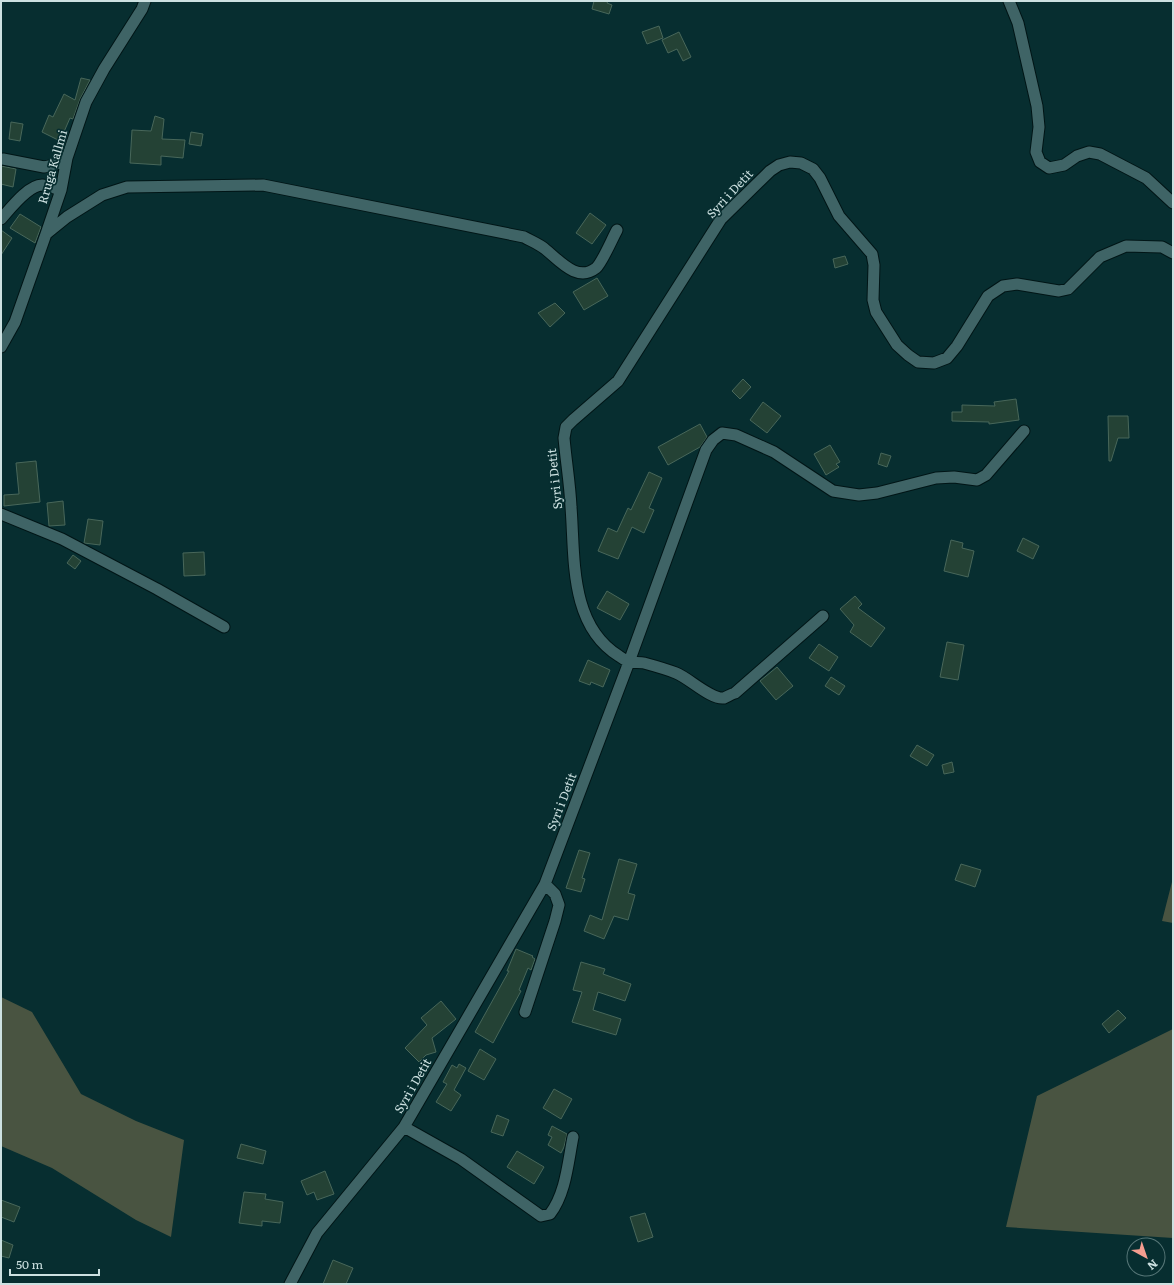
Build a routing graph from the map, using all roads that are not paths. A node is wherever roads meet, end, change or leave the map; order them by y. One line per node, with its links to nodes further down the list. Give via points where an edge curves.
1 (145, 1): 3 (street, Rruga Kallmi, via 86,102)
2 (1009, 1): 6 (street, via 1018,23 1037,106 1039,127 1036,152 1040,162 1049,168 1064,165 1089,152 1100,154 1146,178)
3 (67, 158): 4 (street, via 44,167); 5 (street, Rruga Kallmi)
4 (3, 159)
5 (61, 190): 7 (street, via 35,187); 9 (street, Rruga Kallmi)
6 (1173, 203)
7 (1, 219)
8 (617, 230): 9 (street, via 597,267 589,272 577,272 568,269 536,243 524,238 263,184 127,187 102,195)
9 (46, 234): 11 (street, Rruga Kallmi, via 15,322)
10 (1173, 253): 16 (street, Syri i Detit, via 1162,248 1126,246 1100,257 1068,289 1059,291 1018,284 1003,286 988,296 948,358 934,363 918,362 898,345 876,312 873,300 872,254 839,216 820,178 812,169 801,163 790,162 770,171 721,219 618,381 566,427 564,438 579,600 594,632 604,645)
11 (1, 347)
12 (1024, 431): 16 (street, via 986,475 977,480 936,478 859,495 833,491 774,452 736,435 722,433 706,450)
13 (1, 514): 15 (street, via 68,543)
14 (823, 616): 16 (street, via 735,692 724,698 716,697 681,674 642,662)
15 (224, 627)
16 (629, 662): 17 (street, Syri i Detit)
17 (545, 884): 18 (street, via 555,894 559,905); 19 (street, Syri i Detit)
18 (525, 1012)
19 (404, 1127): 20 (street, via 461,1159 541,1216 550,1214 558,1202); 21 (street, Syri i Detit, via 317,1233)
20 (573, 1137)
21 (290, 1284)

